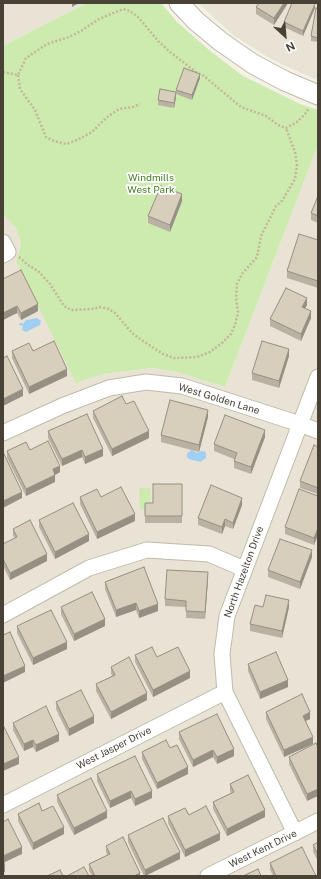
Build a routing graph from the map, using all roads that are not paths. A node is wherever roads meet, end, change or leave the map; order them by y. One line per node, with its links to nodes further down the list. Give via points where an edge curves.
1 (179, 3): 2 (street, via 220,41 253,64)
2 (315, 93)
3 (318, 377): 4 (street, North Hazelton Drive)
4 (300, 424): 5 (street, West Golden Lane); 6 (street, West Golden Lane, via 182,386 146,382 109,388); 7 (street, North Hazelton Drive)
5 (318, 431)
6 (3, 433)
7 (244, 569): 8 (street, via 209,554 147,550 89,568); 9 (street, North Hazelton Drive, via 227,616 222,654)
8 (3, 615)
9 (224, 692): 10 (street, West Jasper Drive); 12 (street, North Hazelton Drive)
10 (3, 805)
11 (318, 821): 12 (street, West Kent Drive)
12 (295, 833): 13 (street, West Kent Drive)
13 (208, 876)

